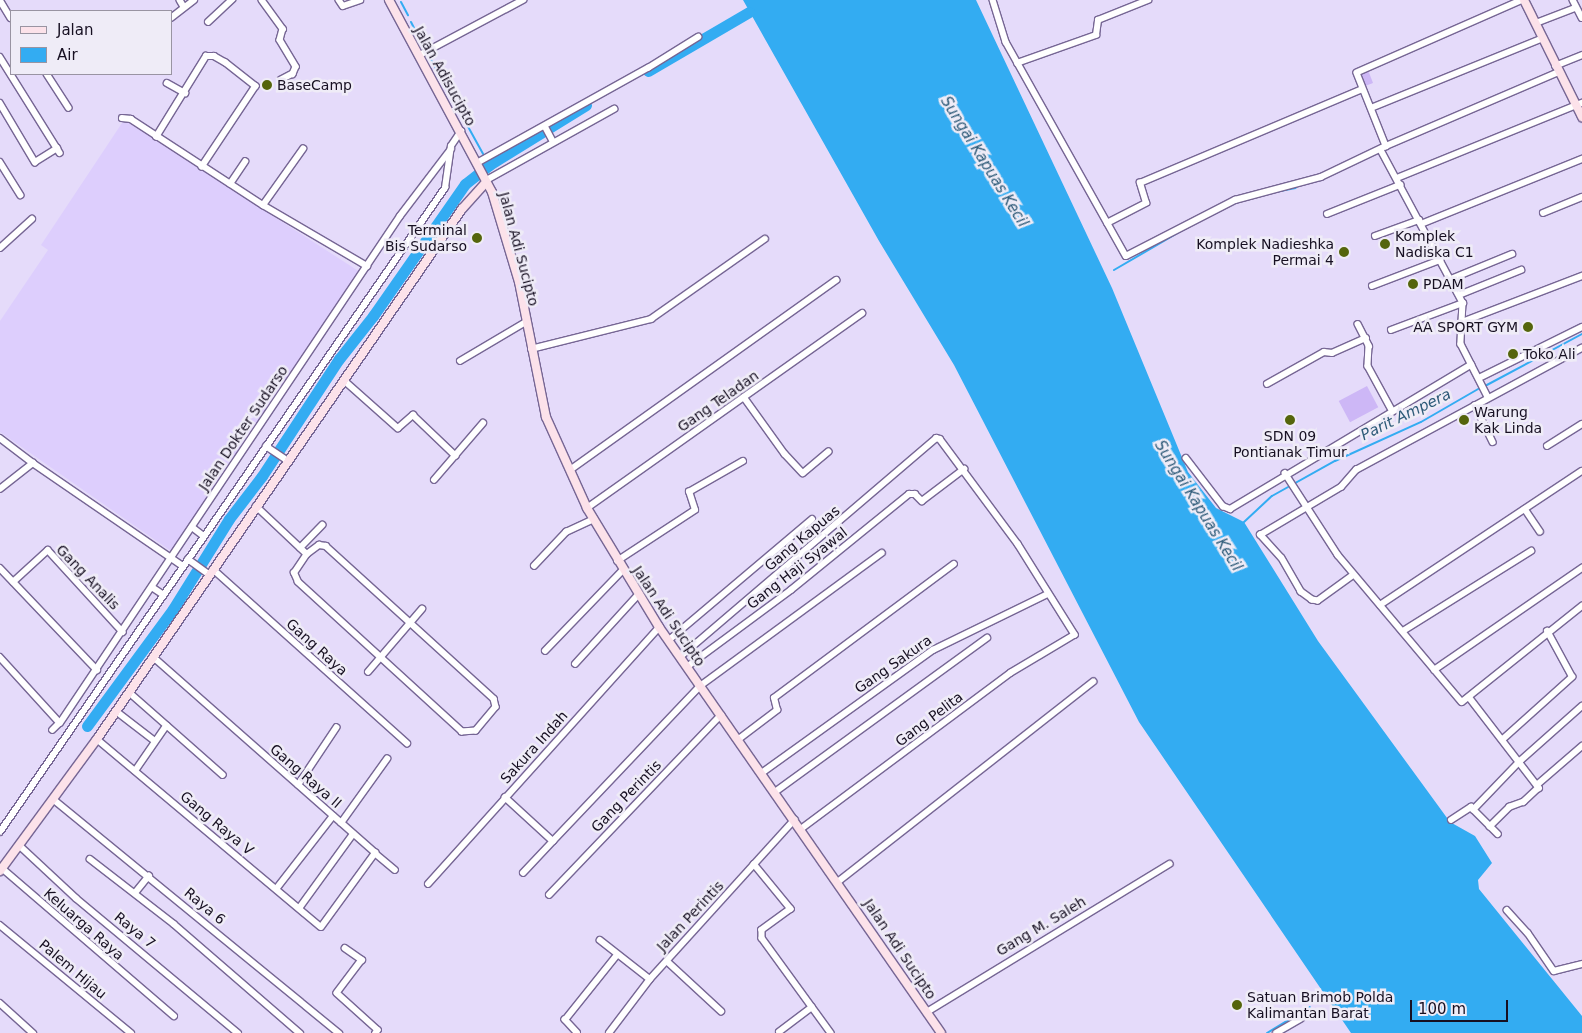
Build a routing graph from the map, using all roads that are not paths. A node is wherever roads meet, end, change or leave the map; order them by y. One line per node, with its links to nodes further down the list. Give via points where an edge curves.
1 (0, 0): 16 (street)
2 (180, 0): 14 (street)
3 (194, 0): 14 (street)
4 (232, 0): 19 (street)
5 (262, 0): 31 (street, via 283,29 280,40 296,67 293,74)
6 (340, 0): 7 (street, via 343,6)
7 (360, 0)
8 (389, 0): 23 (main road, Jalan Adisucipto)
9 (523, 0): 23 (street)
10 (993, 0): 26 (street, via 1001,30)
11 (1148, 0): 26 (street, via 1098,20 1096,35)
12 (1524, 0): 20 (main road); 33 (street, via 1360,71 1356,76)
13 (1573, 0): 15 (street)
14 (184, 8): 17 (street)
15 (1576, 8): 18 (street); 20 (street)
16 (10, 16)
17 (172, 17)
18 (1582, 18)
19 (208, 22)
20 (1536, 23): 22 (main road)
21 (698, 37): 42 (street)
22 (1543, 38): 27 (main road); 38 (street)
23 (420, 55): 43 (main road, Jalan Adisucipto)
24 (1582, 55): 27 (street)
25 (0, 57): 28 (street)
26 (1017, 63): 67 (street)
27 (1557, 69): 36 (main road); 46 (street)
28 (10, 73)
29 (11, 75): 35 (street, via 59,150 35,162)
30 (48, 75): 37 (street)
31 (281, 80)
32 (167, 83): 34 (street)
33 (1362, 89): 38 (street); 67 (street, via 1140,183 1146,203)
34 (185, 93): 44 (street); 53 (street, via 210,54 256,86)
35 (0, 103)
36 (1579, 104): 40 (main road); 54 (street)
37 (69, 108)
38 (1371, 108): 46 (street)
39 (614, 109): 45 (street)
40 (1582, 117)
41 (122, 118): 44 (street, via 126,116)
42 (545, 126): 45 (street); 52 (street)
43 (461, 131): 48 (street); 52 (main road, Jalan Adisucipto)
44 (156, 137): 53 (street)
45 (551, 139): 55 (street)
46 (1384, 148): 54 (street); 67 (street, via 1321,176 1235,200 1128,256)
47 (303, 149): 62 (street)
48 (451, 149): 73 (street, Jalan Dokter Sudarso, via 426,178); 103 (street, via 444,188)
49 (1582, 158): 66 (street)
50 (0, 162): 59 (street)
51 (245, 162): 56 (street)
52 (477, 164): 55 (main road, Jalan Adi Sucipto)
53 (202, 167): 56 (street)
54 (1396, 178): 57 (street)
55 (486, 181): 58 (main road, Jalan Adi Sucipto); 61 (main road)
56 (230, 184): 62 (street)
57 (1400, 185): 64 (street); 66 (street)
58 (492, 192): 61 (main road); 82 (main road, Jalan Adi Sucipto, via 519,282)
59 (21, 195)
60 (1582, 196): 63 (street)
61 (474, 198): 92 (main road, via 462,209)
62 (263, 205): 73 (street)
63 (1543, 213)
64 (1327, 214)
65 (32, 219): 70 (street)
66 (1420, 222): 68 (street); 72 (street)
67 (1107, 223)
68 (1375, 236)
69 (765, 239): 89 (street, via 651,319)
70 (0, 248)
71 (1512, 254): 76 (street)
72 (1440, 260): 76 (street); 78 (street)
73 (367, 266): 124 (street, Jalan Dokter Sudarso)
74 (1521, 270): 79 (street)
75 (1582, 276): 83 (street)
76 (1451, 279): 79 (street)
77 (836, 280): 112 (street)
78 (1372, 286)
79 (1459, 295): 80 (street)
80 (1463, 303): 83 (street); 86 (street)
81 (862, 313): 96 (street, Gang Teladan)
82 (526, 322): 89 (main road, Jalan Adi Sucipto); 90 (street)
83 (1462, 322): 91 (street, via 1460,338)
84 (1358, 324): 87 (street)
85 (1582, 327): 93 (street)
86 (1391, 330)
87 (1366, 338): 94 (street, via 1332,353 1324,352); 98 (street, via 1370,350 1368,366)
88 (1582, 348): 95 (street)
89 (531, 349): 112 (main road, Jalan Adi Sucipto, via 546,416)
90 (460, 361)
91 (1471, 365): 93 (street); 98 (street)
92 (345, 380): 106 (street, via 398,428 413,415); 109 (main road)
93 (1480, 380): 95 (street)
94 (1267, 384)
95 (1486, 394): 97 (street)
96 (744, 397): 105 (street, via 802,473); 119 (street, Gang Teladan)
97 (1475, 405): 102 (street); 118 (street, via 1356,470 1341,487)
98 (1392, 410): 114 (street)
99 (483, 423): 106 (street)
100 (1582, 424): 104 (street)
101 (0, 438): 110 (street)
102 (1493, 442)
103 (266, 446): 109 (street); 126 (street)
104 (1547, 446)
105 (828, 452)
106 (456, 456): 115 (street)
107 (1186, 458): 114 (street, via 1227,509)
108 (743, 460): 133 (street, via 689,492 695,510)
109 (288, 461): 117 (main road)
110 (33, 463): 116 (street); 131 (street)
111 (964, 469): 145 (street, via 1018,544); 163 (street, Gang Kapuas, via 940,439 924,448); 165 (street, Gang Haji Syawal, via 919,500 915,494 909,494 792,590)
112 (570, 470): 119 (main road, Jalan Adi Sucipto)
113 (1582, 471): 120 (street)
114 (1285, 473): 118 (street)
115 (434, 480)
116 (0, 489)
117 (256, 506): 127 (street); 140 (main road)
118 (1308, 507): 141 (street); 141 (street, via 1260,536 1281,558 1301,592 1312,600 1318,601)
119 (587, 508): 121 (main road, Jalan Adi Sucipto)
120 (1525, 509): 125 (street); 148 (street)
121 (594, 519): 133 (main road, Jalan Adi Sucipto); 136 (street, via 566,532)
122 (812, 519): 158 (street)
123 (322, 524): 127 (street)
124 (192, 527): 126 (street); 131 (street, Jalan Dokter Sudarso)
125 (1540, 531)
126 (204, 536): 132 (street)
127 (300, 548): 130 (street)
128 (1531, 551): 154 (street)
129 (882, 553): 170 (street)
130 (307, 554): 152 (street, via 319,545 326,546); 162 (street, via 294,573 298,582)
131 (172, 558): 135 (street); 143 (street, Jalan Dokter Sudarso)
132 (191, 561): 135 (street); 140 (street, Gang Raya)
133 (617, 561): 139 (main road, Jalan Adi Sucipto)
134 (954, 564): 181 (street, via 774,698 777,710)
135 (184, 566): 146 (street)
136 (534, 566)
137 (0, 568): 142 (street)
138 (1582, 568): 167 (street)
139 (623, 570): 144 (main road, Jalan Adi Sucipto); 159 (street)
140 (208, 571): 161 (main road); 184 (street, Gang Raya)
141 (1354, 575): 148 (street)
142 (13, 582): 156 (street, Gang Analis, via 48,550); 166 (street)
143 (152, 587): 146 (street); 147 (street, Jalan Dokter Sudarso)
144 (638, 594): 153 (main road, Jalan Adi Sucipto); 164 (street)
145 (1048, 594): 189 (street, Gang Sakura, via 926,654); 202 (street, Gang Pelita, via 1075,635 1011,673)
146 (164, 595): 150 (street)
147 (144, 600): 150 (street); 156 (street, Jalan Dokter Sudarso)
148 (1380, 605): 154 (street)
149 (1582, 606): 155 (street)
150 (155, 608): 203 (street)
151 (422, 609): 152 (street)
152 (411, 622): 162 (street); 162 (street, via 494,700 496,707 476,731 462,732)
153 (659, 627): 158 (main road, Jalan Adi Sucipto); 194 (street, Sakura Indah)
154 (1403, 631): 167 (street)
155 (1547, 631): 172 (street); 182 (street, via 1572,677)
156 (123, 632): 166 (street, Jalan Dokter Sudarso)
157 (987, 638): 193 (street)
158 (669, 640): 163 (main road, Jalan Adi Sucipto)
159 (545, 651)
160 (0, 657): 176 (street)
161 (153, 657): 171 (main road); 192 (street, Gang Raya II)
162 (382, 657): 168 (street)
163 (680, 657): 165 (main road, Jalan Adi Sucipto)
164 (575, 664)
165 (687, 667): 170 (main road, Jalan Adi Sucipto)
166 (97, 670): 176 (street, Jalan Dokter Sudarso)
167 (1434, 670): 172 (street, via 1460,701)
168 (368, 672)
169 (1093, 682): 216 (street)
170 (700, 686): 175 (main road, Jalan Adi Sucipto); 206 (street)
171 (129, 692): 174 (main road); 177 (street)
172 (1469, 697): 182 (street)
173 (1582, 706): 187 (street)
174 (116, 711): 180 (main road); 183 (street)
175 (722, 715): 181 (main road, Jalan Adi Sucipto); 220 (street, Gang Perintis)
176 (60, 723): 179 (street, Jalan Dokter Sudarso)
177 (166, 726): 183 (street); 190 (street)
178 (336, 728): 192 (street)
179 (53, 730)
180 (97, 739): 188 (street, Gang Raya V); 195 (main road)
181 (739, 739): 189 (main road, Jalan Adi Sucipto)
182 (1503, 739): 187 (street)
183 (155, 741): 188 (street)
184 (406, 743)
185 (1582, 746): 191 (street)
186 (387, 758): 200 (street)
187 (1520, 761): 191 (street); 196 (street)
188 (135, 771): 218 (street, Gang Raya V)
189 (763, 772): 193 (main road, Jalan Adi Sucipto)
190 (223, 775)
191 (1538, 784): 201 (street, via 1538,790 1524,802 1510,807)
192 (298, 785): 197 (street, Gang Raya II)
193 (775, 792): 198 (main road, Jalan Adi Sucipto)
194 (505, 797): 206 (street); 217 (street, Sakura Indah)
195 (54, 799): 207 (main road); 215 (street, Raya 6)
196 (1473, 810): 199 (street, via 1468,807); 201 (street)
197 (333, 816): 200 (street, Gang Raya II); 218 (street)
198 (794, 820): 202 (main road, Jalan Adi Sucipto); 210 (street, Jalan Perintis)
199 (1452, 820)
200 (341, 823): 204 (street, Gang Raya II)
201 (1490, 827): 205 (street)
202 (802, 829): 216 (main road, Jalan Adi Sucipto)
203 (0, 832)
204 (353, 834): 208 (street, Gang Raya II); 221 (street)
205 (1498, 834)
206 (553, 841): 214 (street)
207 (19, 845): 212 (main road); 240 (street, Raya 7, via 76,898)
208 (375, 853): 213 (street, Gang Raya II); 221 (street, Gang Raya V, via 321,927)
209 (90, 859): 219 (street)
210 (754, 864): 227 (street, Jalan Perintis); 231 (street, via 791,909 762,930 762,938)
211 (1169, 864): 233 (street, Gang M. Saleh)
212 (1, 869): 234 (street, Keluarga Raya)
213 (395, 870)
214 (524, 873)
215 (149, 876): 219 (street); 241 (street, Raya 6)
216 (839, 881): 233 (main road, Jalan Adi Sucipto)
217 (428, 884)
218 (277, 888): 221 (street, Gang Raya V)
219 (136, 894): 236 (street)
220 (549, 895)
221 (300, 908)
222 (1507, 910): 228 (street, via 1528,933 1554,971)
223 (0, 925): 239 (street, Palem Hijau)
224 (600, 940): 226 (street)
225 (345, 948): 242 (street, via 362,960 337,994 378,1030)
226 (617, 955): 229 (street); 243 (street, via 565,1020)
227 (666, 961): 229 (street, Jalan Perintis); 232 (street)
228 (1582, 964)
229 (650, 979): 244 (street, Jalan Perintis)
230 (0, 1004): 238 (street)
231 (812, 1007): 237 (street); 245 (street)
232 (720, 1011)
233 (927, 1012): 246 (main road, Jalan Adi Sucipto)
234 (174, 1016)
235 (1300, 1019): 247 (street)
236 (298, 1031)
237 (779, 1032)
238 (33, 1033)
239 (131, 1033)
240 (238, 1033)
241 (340, 1033)
242 (376, 1033)
243 (576, 1033)
244 (609, 1033)
245 (831, 1033)
246 (941, 1033)
247 (1276, 1033)

